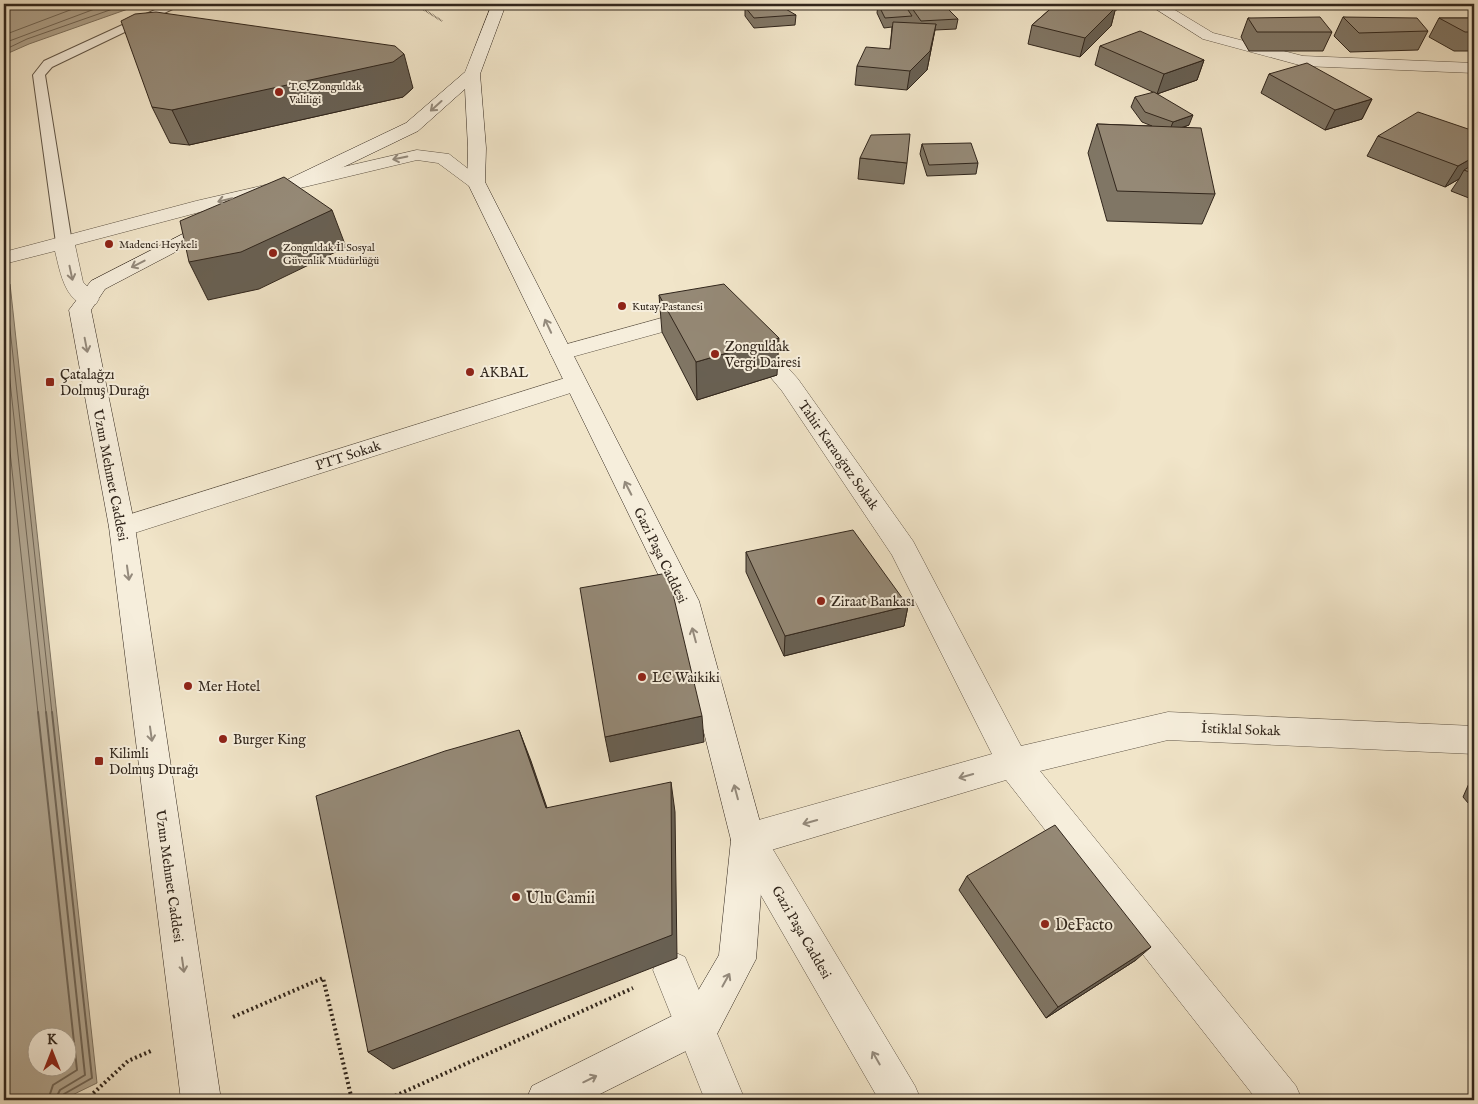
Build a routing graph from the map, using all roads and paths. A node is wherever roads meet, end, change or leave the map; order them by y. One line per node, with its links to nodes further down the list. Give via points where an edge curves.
1 (177, 4): 10 (lane, via 48,64 39,75)
2 (415, 4): 5 (path)
3 (499, 4): 7 (street, Gazi Paşa Caddesi)
4 (1155, 4): 6 (street, via 1208,36 1303,61)
5 (442, 22)
6 (1474, 68)
7 (472, 74): 8 (street, Gazi Paşa Caddesi); 9 (street, Uzun Mehmet Caddesi, one-way to 9, via 412,127)
8 (476, 182): 9 (street, one-way to 9, via 443,158 417,155); 13 (street, Gazi Paşa Caddesi, one-way to 8)
9 (289, 185): 10 (street, one-way to 10); 12 (street, Uzun Mehmet Caddesi, one-way to 12, via 98,285)
10 (64, 243): 11 (street); 12 (street, one-way to 12, via 73,284)
11 (4, 258)
12 (88, 299): 15 (street, Uzun Mehmet Caddesi, one-way to 15, via 80,310)
13 (561, 353): 14 (street, Gazi Paşa Caddesi); 17 (street, Tahir Karaoğuz Sokak, via 650,327 727,316 790,385 903,549)
14 (575, 383): 15 (street, PTT Sokak); 18 (street, Gazi Paşa Caddesi, one-way to 14, via 685,601)
15 (122, 527): 21 (street, Uzun Mehmet Caddesi, one-way to 21)
16 (1474, 740): 17 (street, İstiklal Sokak, via 1168,726)
17 (1012, 763): 18 (street, İstiklal Sokak, one-way to 18); 29 (street, Tahir Karaoğuz Sokak)
18 (748, 840): 20 (street, one-way to 18, via 702,1022 737,959); 28 (street, Gazi Paşa Caddesi, one-way to 18)
19 (672, 970): 20 (street); 25 (path)
20 (694, 1026): 26 (street, one-way to 20); 27 (street)
21 (192, 1034): 22 (path, via 128,1061); 23 (street, Uzun Mehmet Caddesi); 24 (path, via 323,978)
22 (86, 1100)
23 (201, 1100)
24 (352, 1100)
25 (386, 1100)
26 (546, 1100)
27 (725, 1100)
28 (900, 1100)
29 (1282, 1100)

